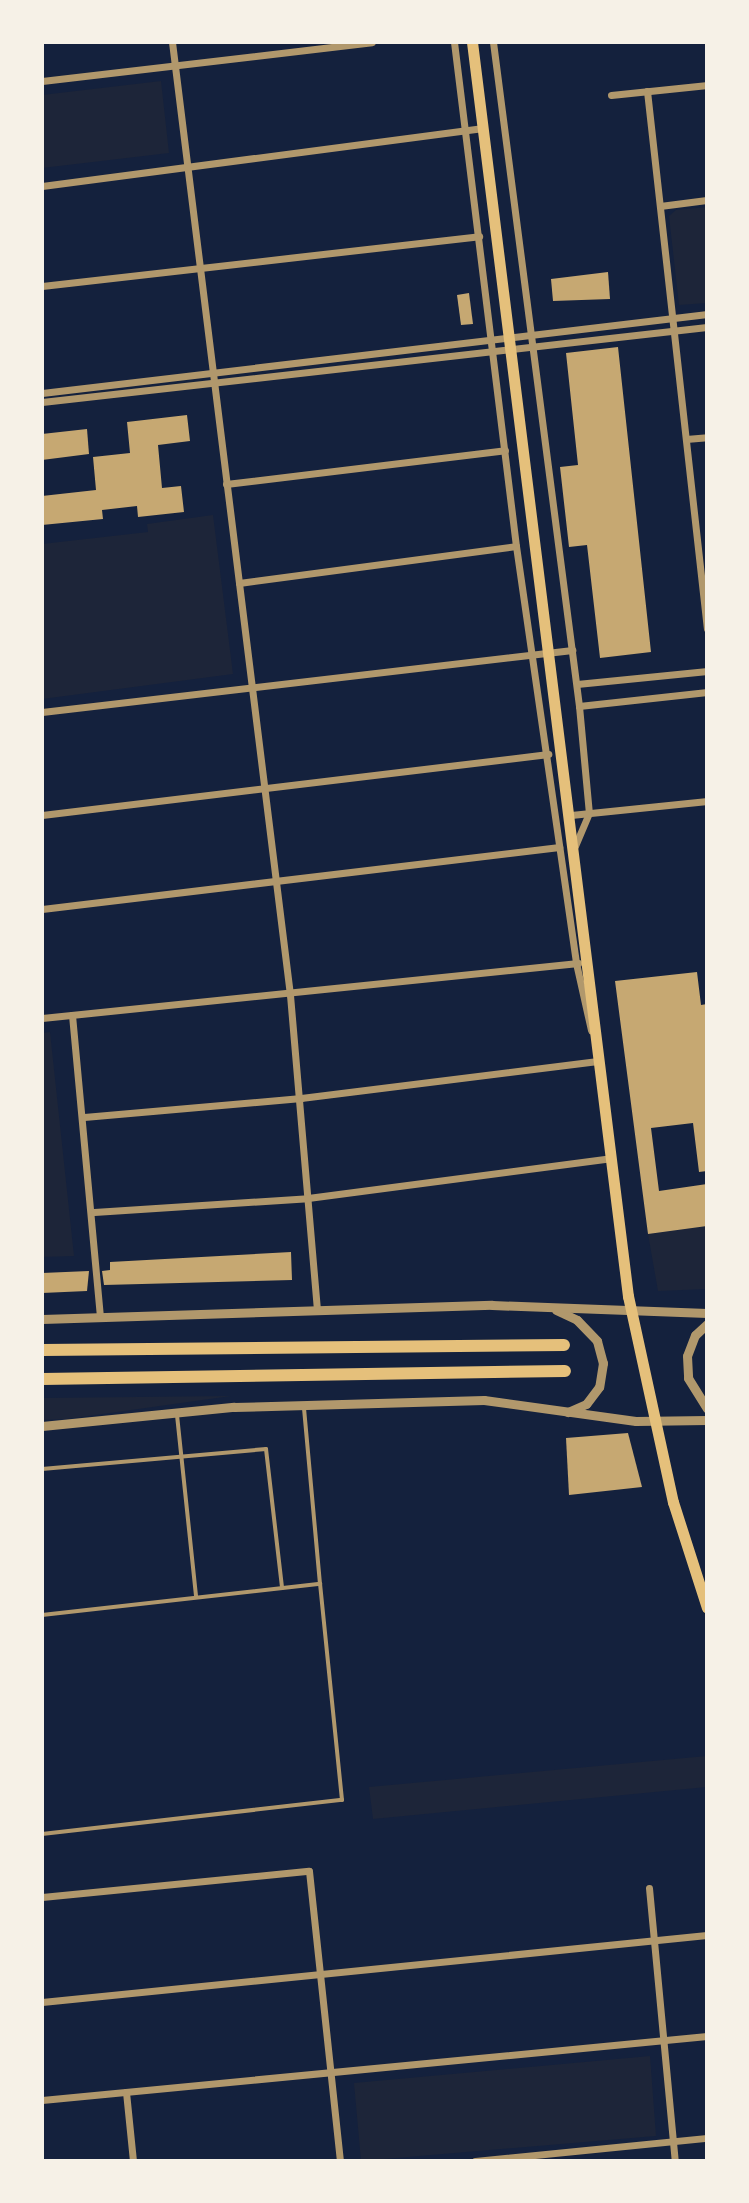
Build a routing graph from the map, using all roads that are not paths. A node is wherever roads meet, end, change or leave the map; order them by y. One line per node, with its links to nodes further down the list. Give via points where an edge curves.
1 (172, 42): 6 (street)
2 (372, 42): 6 (street)
3 (454, 42): 12 (street)
4 (472, 42): 11 (main road)
5 (493, 42): 24 (street)
6 (175, 65): 7 (street); 13 (street)
7 (42, 81)
8 (707, 85): 9 (street)
9 (647, 91): 10 (street); 16 (street)
10 (611, 95)
11 (481, 128): 12 (street); 25 (main road)
12 (463, 130): 13 (street); 17 (street)
13 (185, 171): 14 (street); 18 (street)
14 (42, 186)
15 (707, 200): 16 (street)
16 (660, 206): 21 (street)
17 (479, 236): 18 (street); 26 (street)
18 (197, 265): 19 (street); 30 (street)
19 (42, 286)
20 (707, 314): 21 (street)
21 (672, 318): 23 (street); 24 (street)
22 (707, 327): 23 (street)
23 (674, 331): 27 (street); 34 (street)
24 (528, 334): 25 (street); 27 (street)
25 (509, 336): 26 (street); 28 (main road)
26 (490, 338): 29 (street); 30 (street)
27 (529, 347): 28 (street); 41 (street)
28 (511, 349): 29 (street); 42 (main road)
29 (492, 351): 30 (street); 35 (street)
30 (211, 379): 31 (street); 32 (street); 36 (street)
31 (42, 393)
32 (42, 402)
33 (707, 437): 34 (street)
34 (686, 439): 38 (street)
35 (505, 450): 36 (street); 37 (street)
36 (226, 484): 39 (street)
37 (516, 546): 39 (street); 43 (street)
38 (703, 559): 40 (street)
39 (239, 583): 46 (street)
40 (707, 629)
41 (572, 650): 42 (street); 45 (street)
42 (551, 652): 43 (street); 55 (main road)
43 (532, 654): 46 (street); 50 (street)
44 (707, 671): 45 (street)
45 (577, 684): 48 (street)
46 (253, 687): 49 (street); 51 (street)
47 (707, 692): 48 (street)
48 (579, 706): 53 (street)
49 (42, 712)
50 (548, 754): 51 (street); 57 (street)
51 (265, 788): 54 (street); 58 (street)
52 (707, 801): 53 (street)
53 (589, 813): 55 (street); 56 (street)
54 (42, 815)
55 (571, 815): 56 (main road)
56 (575, 846): 60 (main road)
57 (559, 847): 58 (street); 60 (street)
58 (277, 881): 59 (street); 61 (street)
59 (42, 909)
60 (582, 962): 61 (street); 64 (main road)
61 (290, 995): 62 (street); 65 (street)
62 (72, 1015): 63 (street); 66 (street)
63 (42, 1018)
64 (597, 1056): 65 (street); 67 (main road)
65 (301, 1098): 66 (street); 68 (street)
66 (84, 1117): 69 (street)
67 (610, 1158): 68 (street); 72 (main road)
68 (308, 1198): 69 (street); 71 (street)
69 (94, 1212): 74 (street)
70 (554, 1308): 71 (street); 72 (street); 83 (street, via 577,1320 597,1341 603,1363 599,1387 586,1404)
71 (317, 1311): 74 (street)
72 (631, 1311): 73 (street); 85 (main road)
73 (707, 1313)
74 (100, 1316): 75 (street)
75 (42, 1319)
76 (707, 1324): 82 (street, via 695,1335 687,1356 688,1378)
77 (564, 1345): 78 (highway)
78 (42, 1350)
79 (565, 1371): 80 (highway)
80 (42, 1379)
81 (303, 1403): 83 (street, via 484,1400); 84 (street); 90 (lane)
82 (707, 1409)
83 (568, 1412): 85 (street)
84 (177, 1415): 87 (street); 88 (lane)
85 (654, 1420): 86 (street); 93 (main road)
86 (707, 1420)
87 (42, 1426)
88 (180, 1457): 89 (lane); 91 (lane, via 266,1449); 92 (lane)
89 (42, 1469)
90 (320, 1584): 91 (lane); 95 (lane, via 342,1800)
91 (282, 1588): 92 (lane)
92 (196, 1597): 94 (lane)
93 (707, 1608)
94 (42, 1615)
95 (42, 1834)
96 (649, 1888): 99 (street)
97 (42, 1897): 100 (street, via 309,1871)
98 (707, 1935): 99 (street)
99 (654, 1940): 100 (street); 103 (street)
100 (320, 1974): 101 (street); 104 (street)
101 (42, 2002)
102 (707, 2036): 103 (street)
103 (664, 2041): 104 (street); 108 (street)
104 (331, 2073): 105 (street); 110 (street)
105 (126, 2092): 106 (street); 109 (street)
106 (42, 2100)
107 (707, 2138): 108 (street)
108 (673, 2141): 111 (street); 112 (street)
109 (133, 2161)
110 (340, 2161)
111 (475, 2161)
112 (675, 2161)

